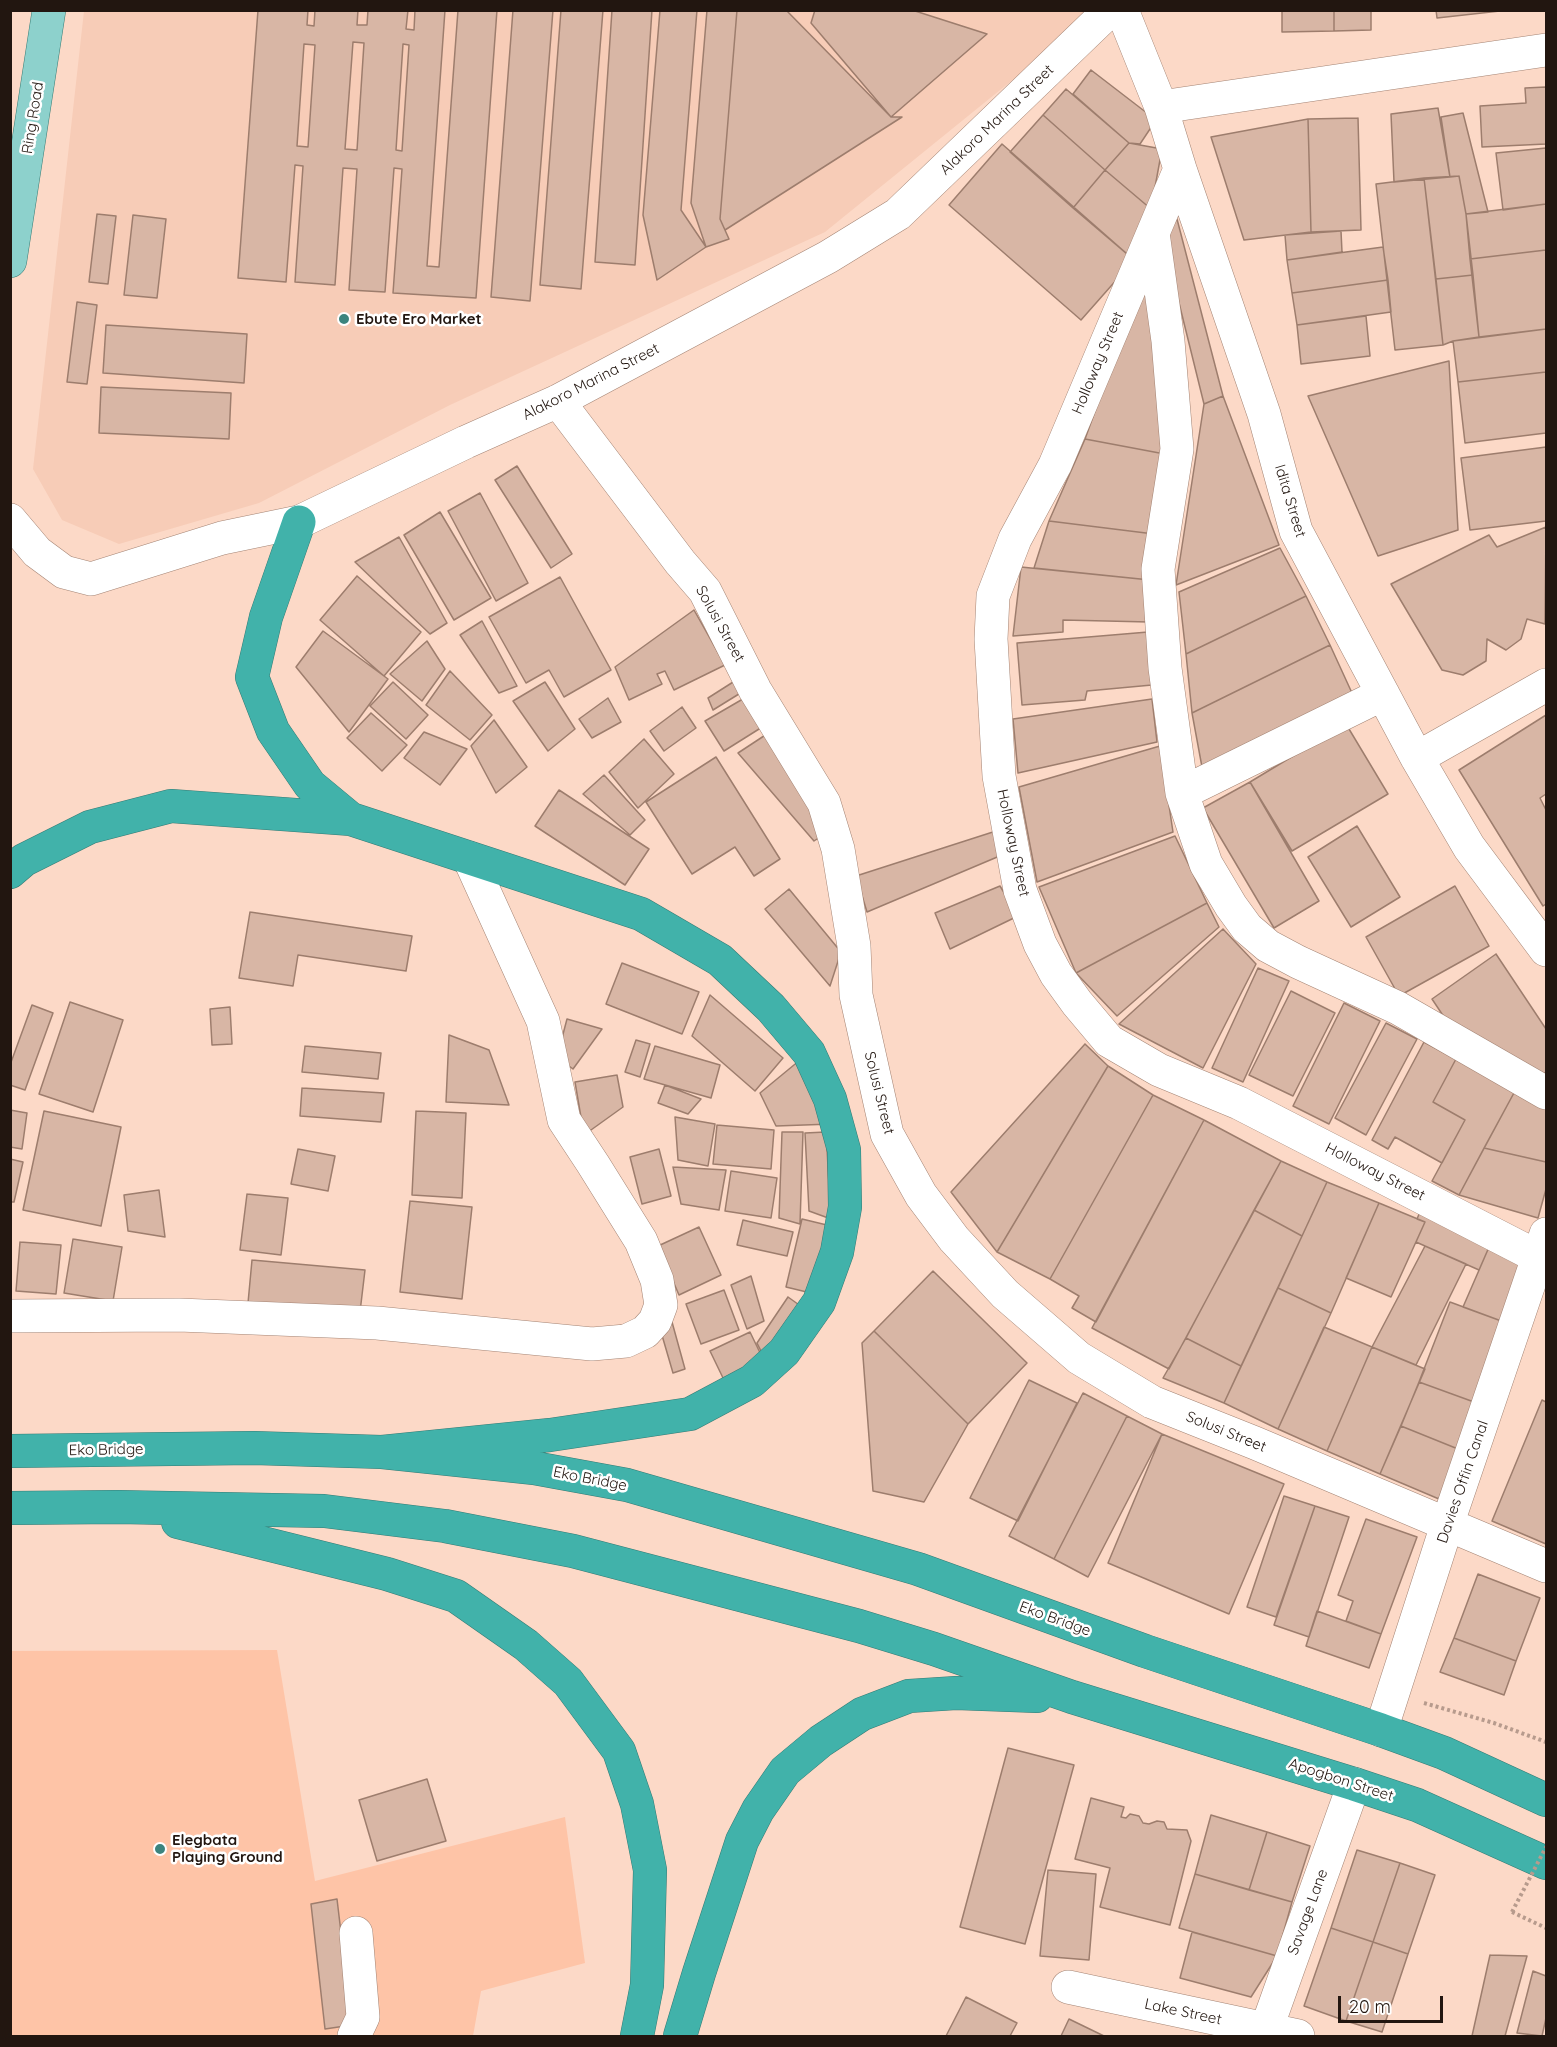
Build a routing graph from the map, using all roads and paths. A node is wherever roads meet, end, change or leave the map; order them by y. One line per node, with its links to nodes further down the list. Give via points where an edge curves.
1 (49, 10): 8 (main road, Ring Road)
2 (1110, 10): 9 (street, Alakoro Marina Street, via 898,214 828,257)
3 (1122, 10): 5 (street, Idita Street)
4 (1546, 50): 5 (street)
5 (1161, 107): 6 (street, Idita Street)
6 (1180, 169): 7 (street, Holloway Street); 13 (street, Idita Street, via 1264,414 1296,531)
7 (1153, 231): 15 (street, via 1177,449 1158,569 1165,668); 21 (street, Holloway Street, via 1055,465 1015,539 993,596 991,639 999,776 1020,890 1040,944 1056,974 1109,1041 1159,1070 1239,1103)
8 (10, 261)
9 (558, 401): 11 (street, Alakoro Marina Street); 27 (street, Solusi Street, via 705,591 755,690 824,803 838,849 854,946 856,995 887,1134 921,1195 954,1239 1005,1294 1079,1358 1152,1402)
10 (10, 520): 11 (street, Alakoro Marina Street, via 37,552 64,572 90,579 222,538)
11 (299, 522): 16 (highway, via 266,617 252,677 273,731 310,784)
12 (1546, 685): 14 (street)
13 (1383, 694): 14 (street, Idita Street); 15 (street)
14 (1417, 758): 19 (street, Idita Street, via 1468,847)
15 (1182, 793): 20 (street, via 1206,864 1231,906 1268,946 1398,1008)
16 (351, 819): 17 (highway); 18 (highway, via 171,806 90,827 24,860)
17 (469, 858): 22 (street, via 543,1022 564,1120 641,1241 657,1280 661,1305 645,1332 626,1341 592,1344 377,1323 179,1315); 24 (highway, via 640,914 720,960 771,1008 809,1053 830,1099 844,1150 845,1207 837,1252 819,1302 784,1352 752,1381 690,1414 550,1435)
18 (10, 872)
19 (1546, 950)
20 (1546, 1094)
21 (1544, 1251): 27 (street, Davies Offin Canal)
22 (10, 1316)
23 (10, 1451): 24 (highway, Eko Bridge, via 254,1448)
24 (382, 1452): 31 (highway, Eko Bridge, via 534,1468 627,1485 918,1569)
25 (118, 1507): 26 (highway); 30 (highway, via 324,1511 468,1530 573,1551 859,1626); 42 (highway, via 387,1574 456,1596 526,1645 568,1682 619,1751 637,1804 650,1870 647,1985)
26 (10, 1508)
27 (1447, 1525): 28 (street, Solusi Street); 29 (street, Davies Offin Canal)
28 (1546, 1566)
29 (1393, 1694): 31 (street, Davies Offin Canal); 32 (path)
30 (1072, 1696): 33 (highway, Apogbon Street); 43 (highway, via 909,1696 862,1714 785,1771 742,1841)
31 (1381, 1730): 34 (highway, via 1444,1753)
32 (1546, 1742)
33 (1354, 1784): 36 (highway, Apogbon Street, via 1417,1805); 40 (street, Savage Lane)
34 (1546, 1800)
35 (1546, 1847): 37 (path, bridge, via 1512,1912)
36 (1546, 1863)
37 (1546, 1928)
38 (356, 1933): 41 (street, via 363,2017)
39 (1068, 1987): 40 (street, Lake Street)
40 (1262, 2033): 44 (street, Lake Street)
41 (354, 2037)
42 (637, 2037)
43 (680, 2037)
44 (1298, 2037)

